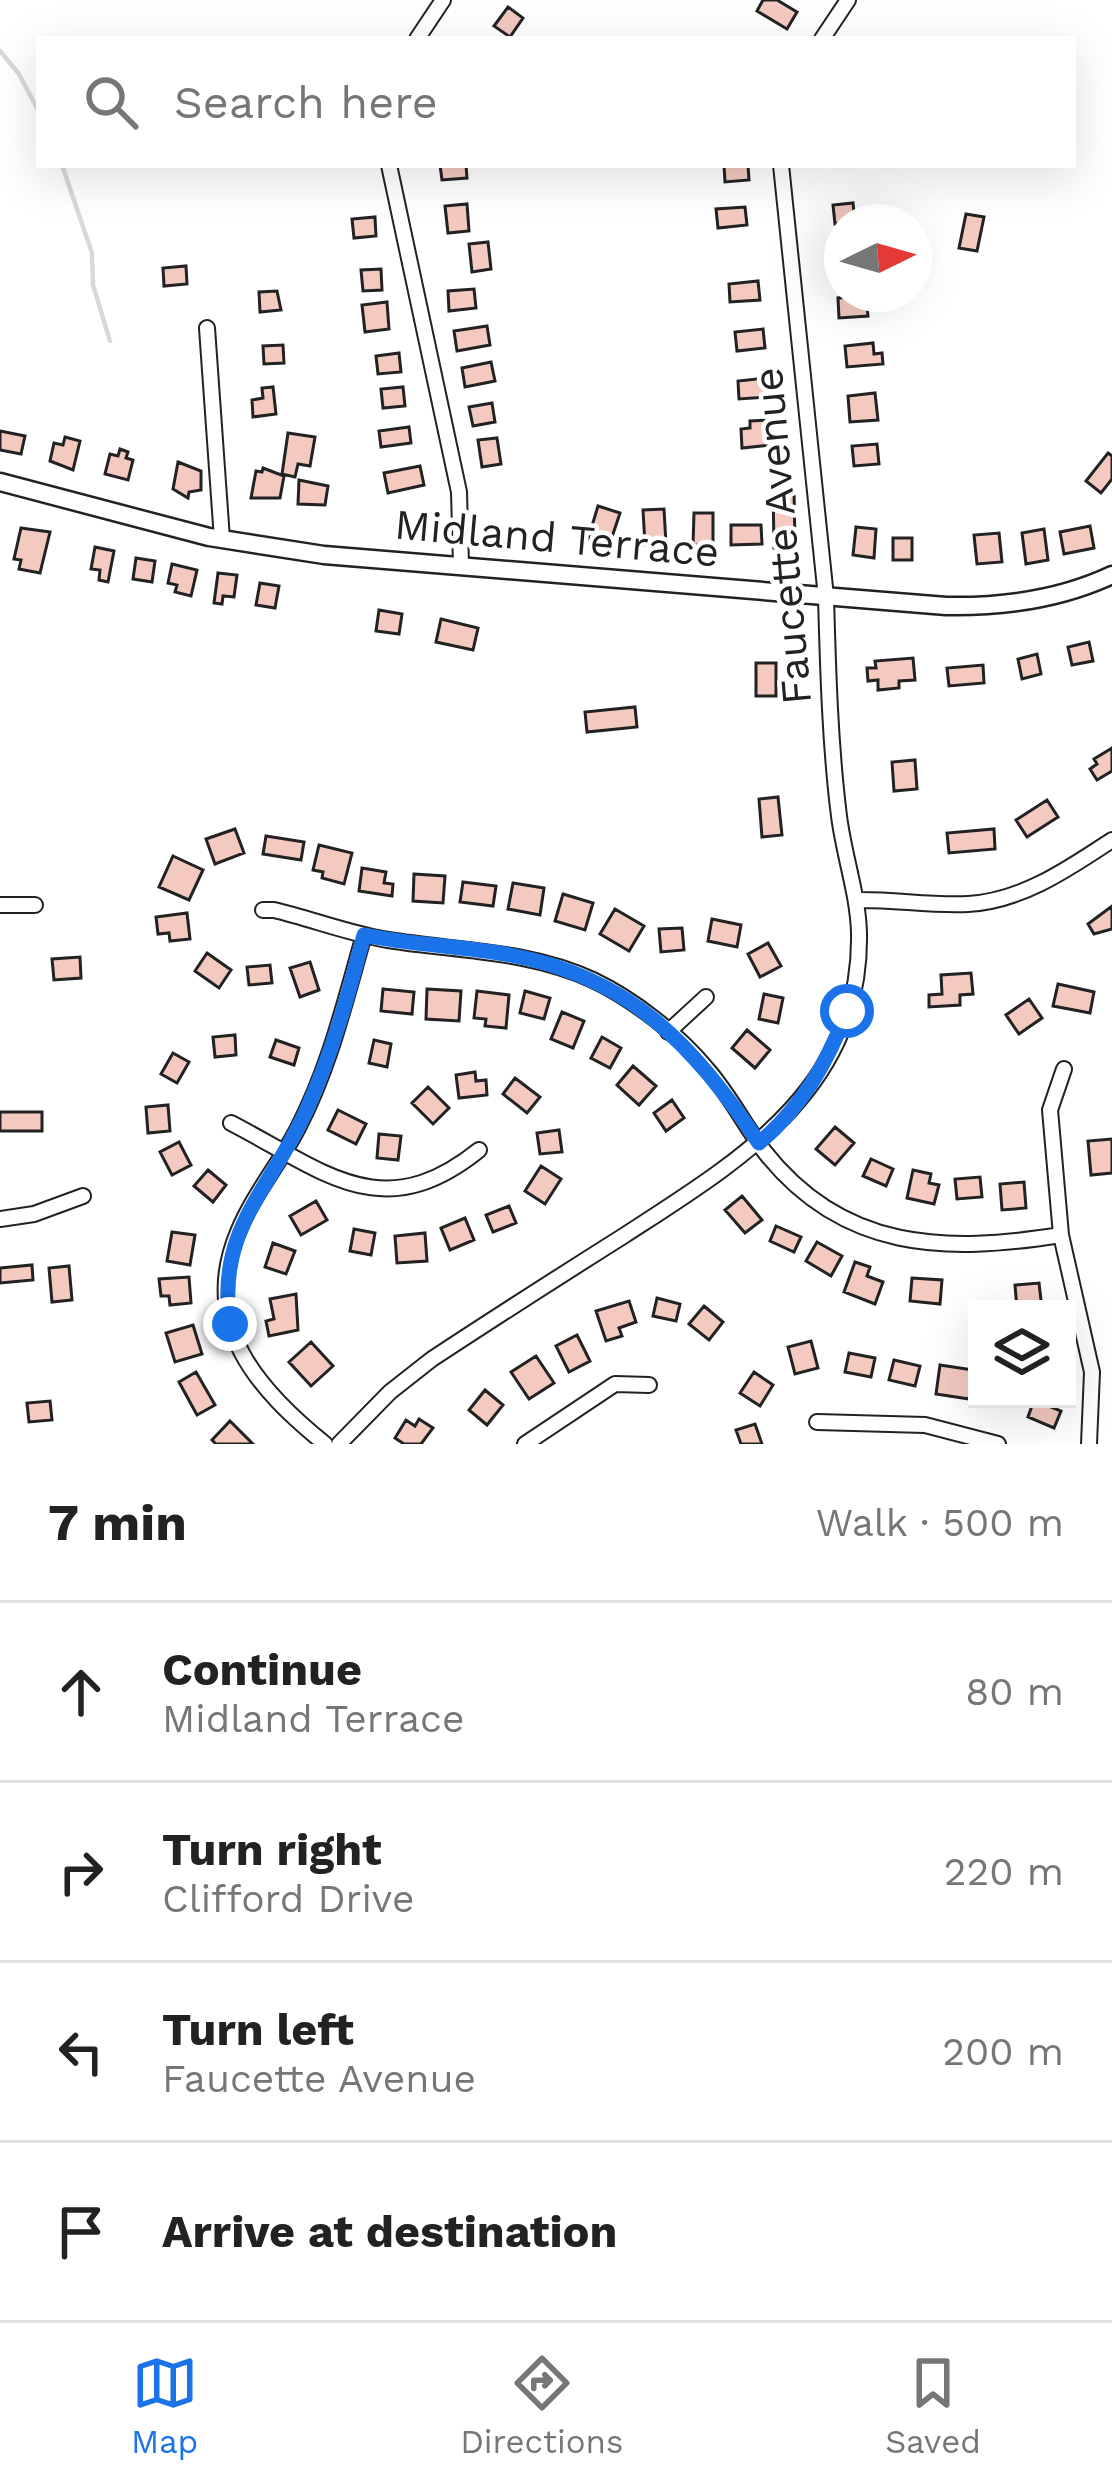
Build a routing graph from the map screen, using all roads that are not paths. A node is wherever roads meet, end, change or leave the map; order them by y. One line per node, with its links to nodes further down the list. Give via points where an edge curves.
1 (443, 0): 3 (street)
2 (848, 0): 4 (street)
3 (419, 36)
4 (824, 36)
5 (390, 168): 10 (street, via 459,492)
6 (782, 168): 12 (street, Faucette Avenue)
7 (206, 328): 9 (street)
8 (0, 482): 9 (street, Midland Terrace)
9 (222, 539): 10 (street, Midland Terrace)
10 (461, 565): 12 (street, Midland Terrace)
11 (1112, 575): 12 (street, Midland Terrace, via 1063,593 983,606)
12 (826, 597): 14 (street, Faucette Avenue, via 839,816)
13 (1112, 840): 14 (street, via 996,900)
14 (856, 900): 23 (street, via 857,964 837,1038 802,1100)
15 (0, 905): 16 (street)
16 (35, 905)
17 (263, 910): 18 (street)
18 (364, 935): 20 (street, via 570,971); 24 (street, via 333,1046)
19 (706, 997): 20 (street)
20 (668, 1032): 23 (street, via 706,1067)
21 (1064, 1069): 28 (street, via 1050,1110)
22 (231, 1123): 24 (street)
23 (759, 1143): 28 (street, via 825,1206 902,1239 965,1246); 32 (street, via 432,1359)
24 (285, 1150): 25 (street, via 377,1190 432,1181); 31 (street, via 233,1244 228,1307 240,1353 262,1388)
25 (479, 1150)
26 (82, 1196): 27 (street)
27 (0, 1219)
28 (1061, 1235): 35 (street, via 1092,1372)
29 (649, 1385): 33 (street, via 615,1384)
30 (818, 1422): 34 (street, via 926,1425)
31 (325, 1444)
32 (339, 1444)
33 (525, 1444)
34 (998, 1444)
35 (1089, 1444)

